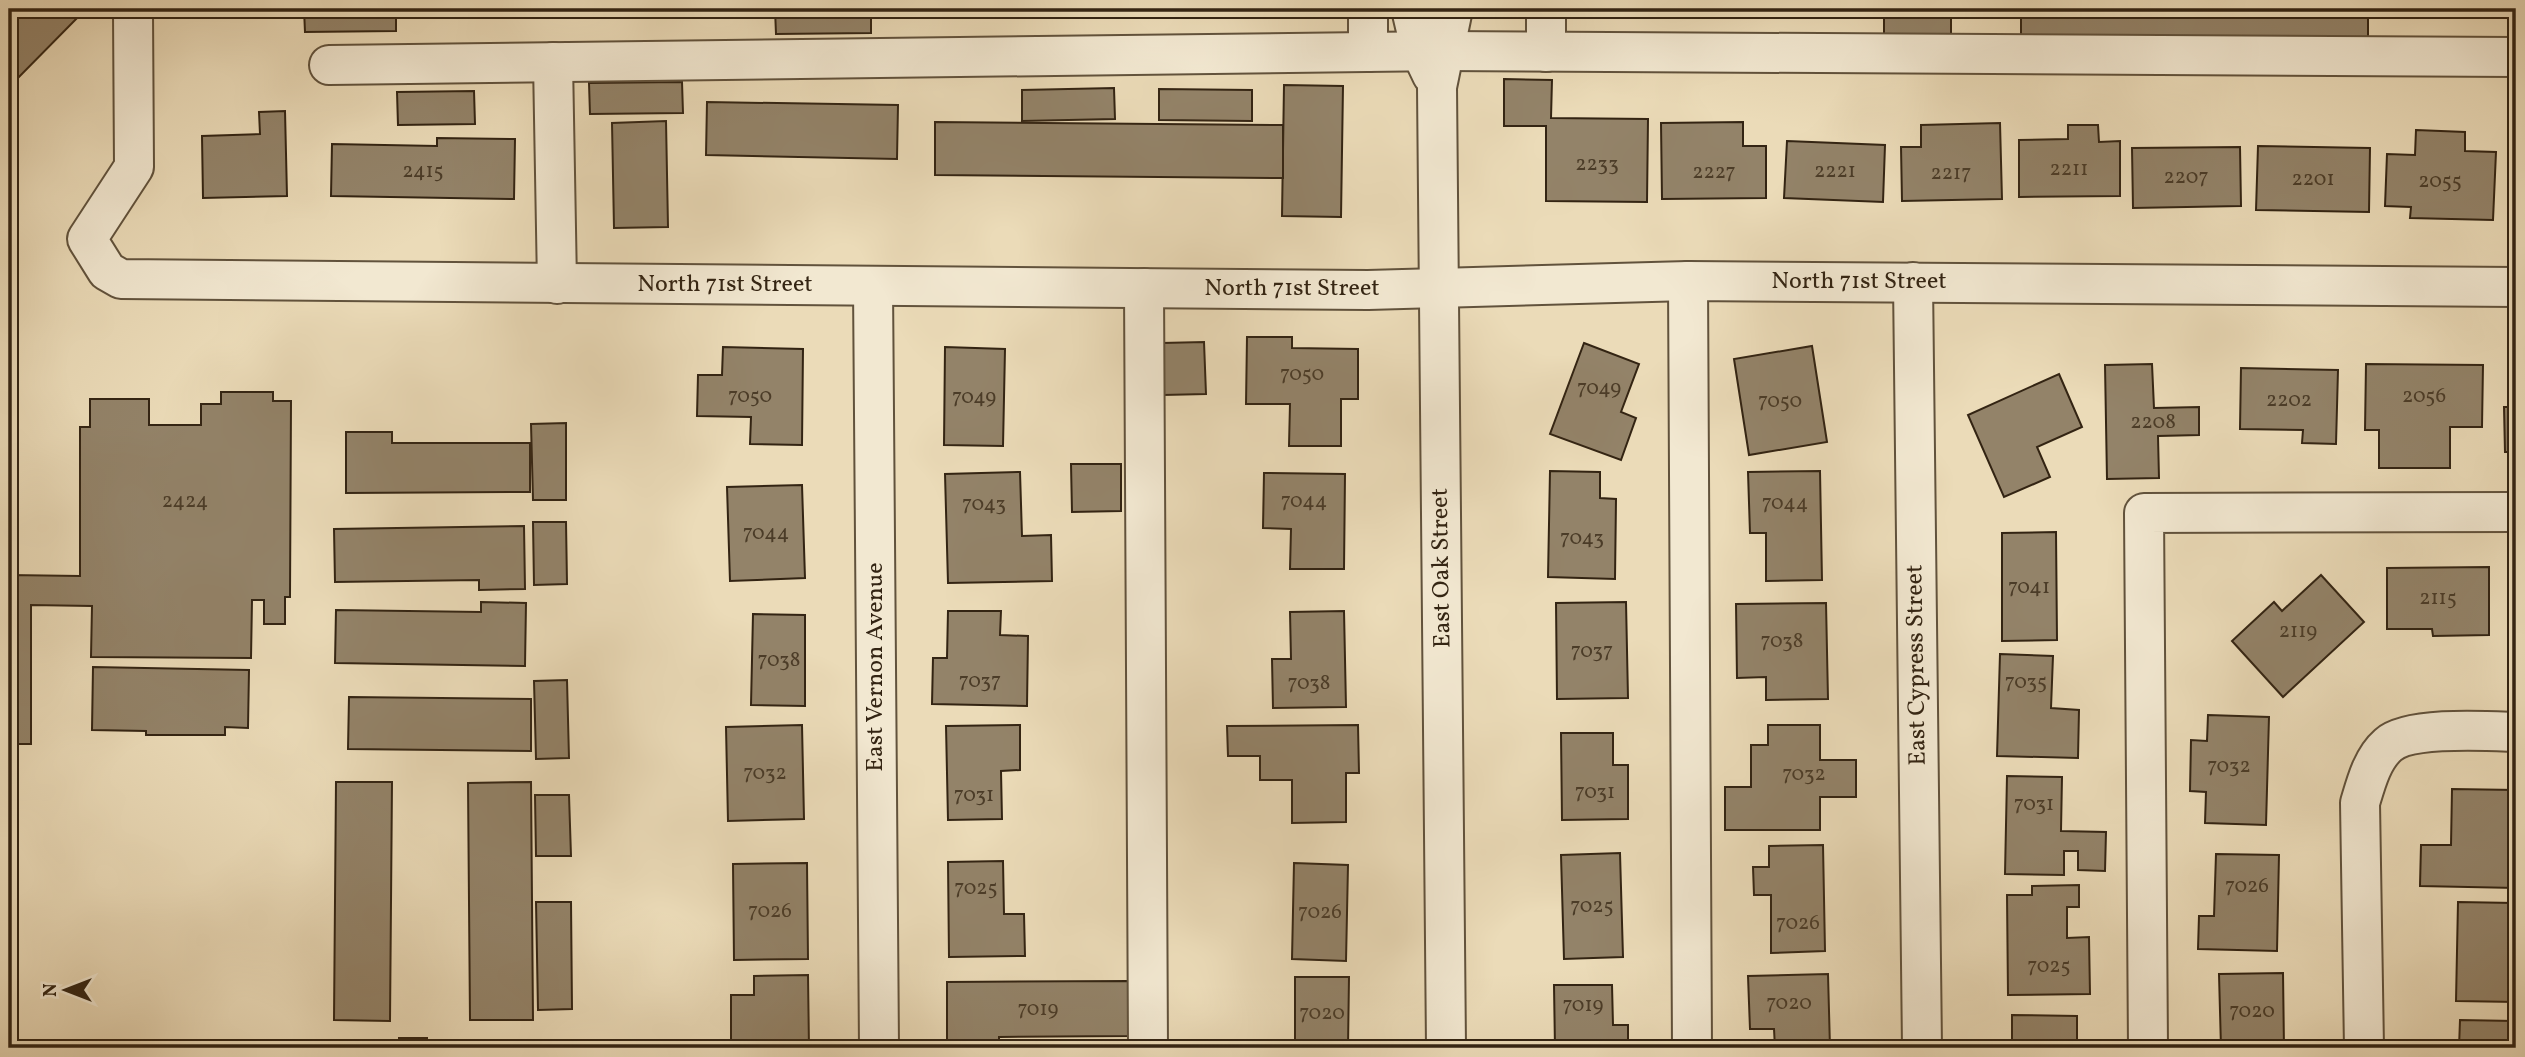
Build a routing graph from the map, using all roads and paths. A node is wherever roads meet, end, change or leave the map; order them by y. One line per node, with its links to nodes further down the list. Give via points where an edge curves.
1 (1368, 9): 6 (street)
2 (1411, 9): 10 (street, East Oak Street)
3 (1453, 9): 10 (street, East Oak Street)
4 (1546, 9): 7 (street)
5 (133, 13): 14 (street, North 71st Street, via 134,167 87,239 107,271 121,279)
6 (1368, 52): 9 (street); 10 (street)
7 (1546, 52): 8 (street); 10 (street)
8 (2516, 57)
9 (552, 62): 11 (street); 14 (street)
10 (1434, 63): 17 (street, East Oak Street)
11 (330, 65)
12 (1688, 281): 13 (street, North 71st Street); 17 (street, North 71st Street); 24 (street)
13 (1913, 282): 16 (street, North 71st Street); 25 (street, East Cypress Street)
14 (558, 284): 15 (street, North 71st Street)
15 (873, 286): 18 (street, North 71st Street); 21 (street, East Vernon Avenue)
16 (2516, 286)
17 (1439, 287): 18 (street, North 71st Street); 23 (street, East Oak Street)
18 (1144, 288): 22 (street)
19 (2516, 512): 26 (street, via 2144,513)
20 (2516, 732): 27 (street, via 2416,734 2388,744 2369,773 2360,803)
21 (879, 1048)
22 (1148, 1048)
23 (1447, 1048)
24 (1692, 1048)
25 (1922, 1048)
26 (2148, 1048)
27 (2364, 1048)

